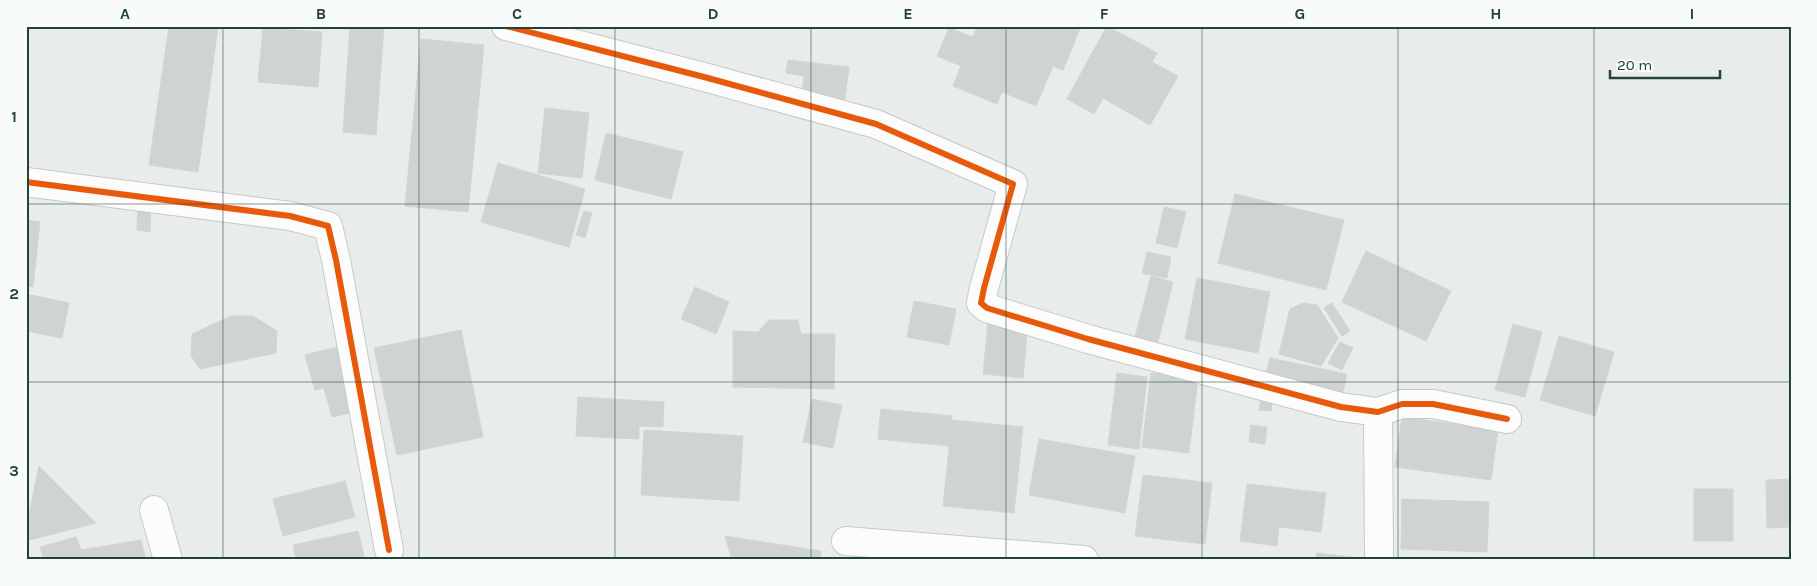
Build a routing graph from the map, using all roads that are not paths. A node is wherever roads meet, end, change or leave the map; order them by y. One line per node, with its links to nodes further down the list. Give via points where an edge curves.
1 (506, 26): 3 (street, via 876,124 1013,184 984,288 981,303 987,308 1088,339 1341,407)
2 (26, 182): 7 (street, via 290,216 328,226)
3 (1378, 412): 4 (street, via 1402,404 1433,404); 10 (street)
4 (1507, 418)
5 (154, 510): 8 (street)
6 (846, 541): 9 (street)
7 (389, 550)
8 (168, 560)
9 (1084, 560)
10 (1379, 560)

